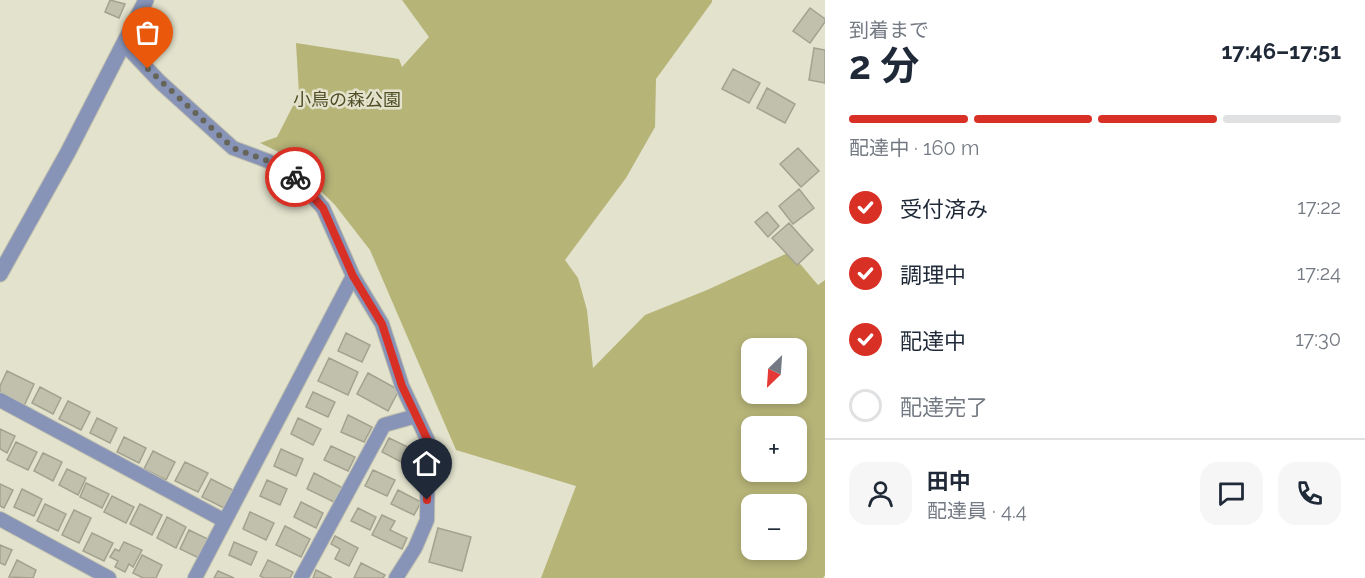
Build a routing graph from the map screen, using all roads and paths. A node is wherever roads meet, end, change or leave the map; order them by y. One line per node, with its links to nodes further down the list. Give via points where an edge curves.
1 (146, 0): 2 (street)
2 (124, 44): 3 (street); 4 (street, via 233,148 293,175 323,208)
3 (0, 274)
4 (353, 276): 6 (street, via 382,324); 8 (street)
5 (0, 400): 8 (street)
6 (416, 416): 11 (street, via 384,424); 12 (street, via 428,441 427,520)
7 (0, 519): 9 (street)
8 (225, 521): 10 (street)
9 (109, 578)
10 (195, 578)
11 (301, 578)
12 (396, 578)

